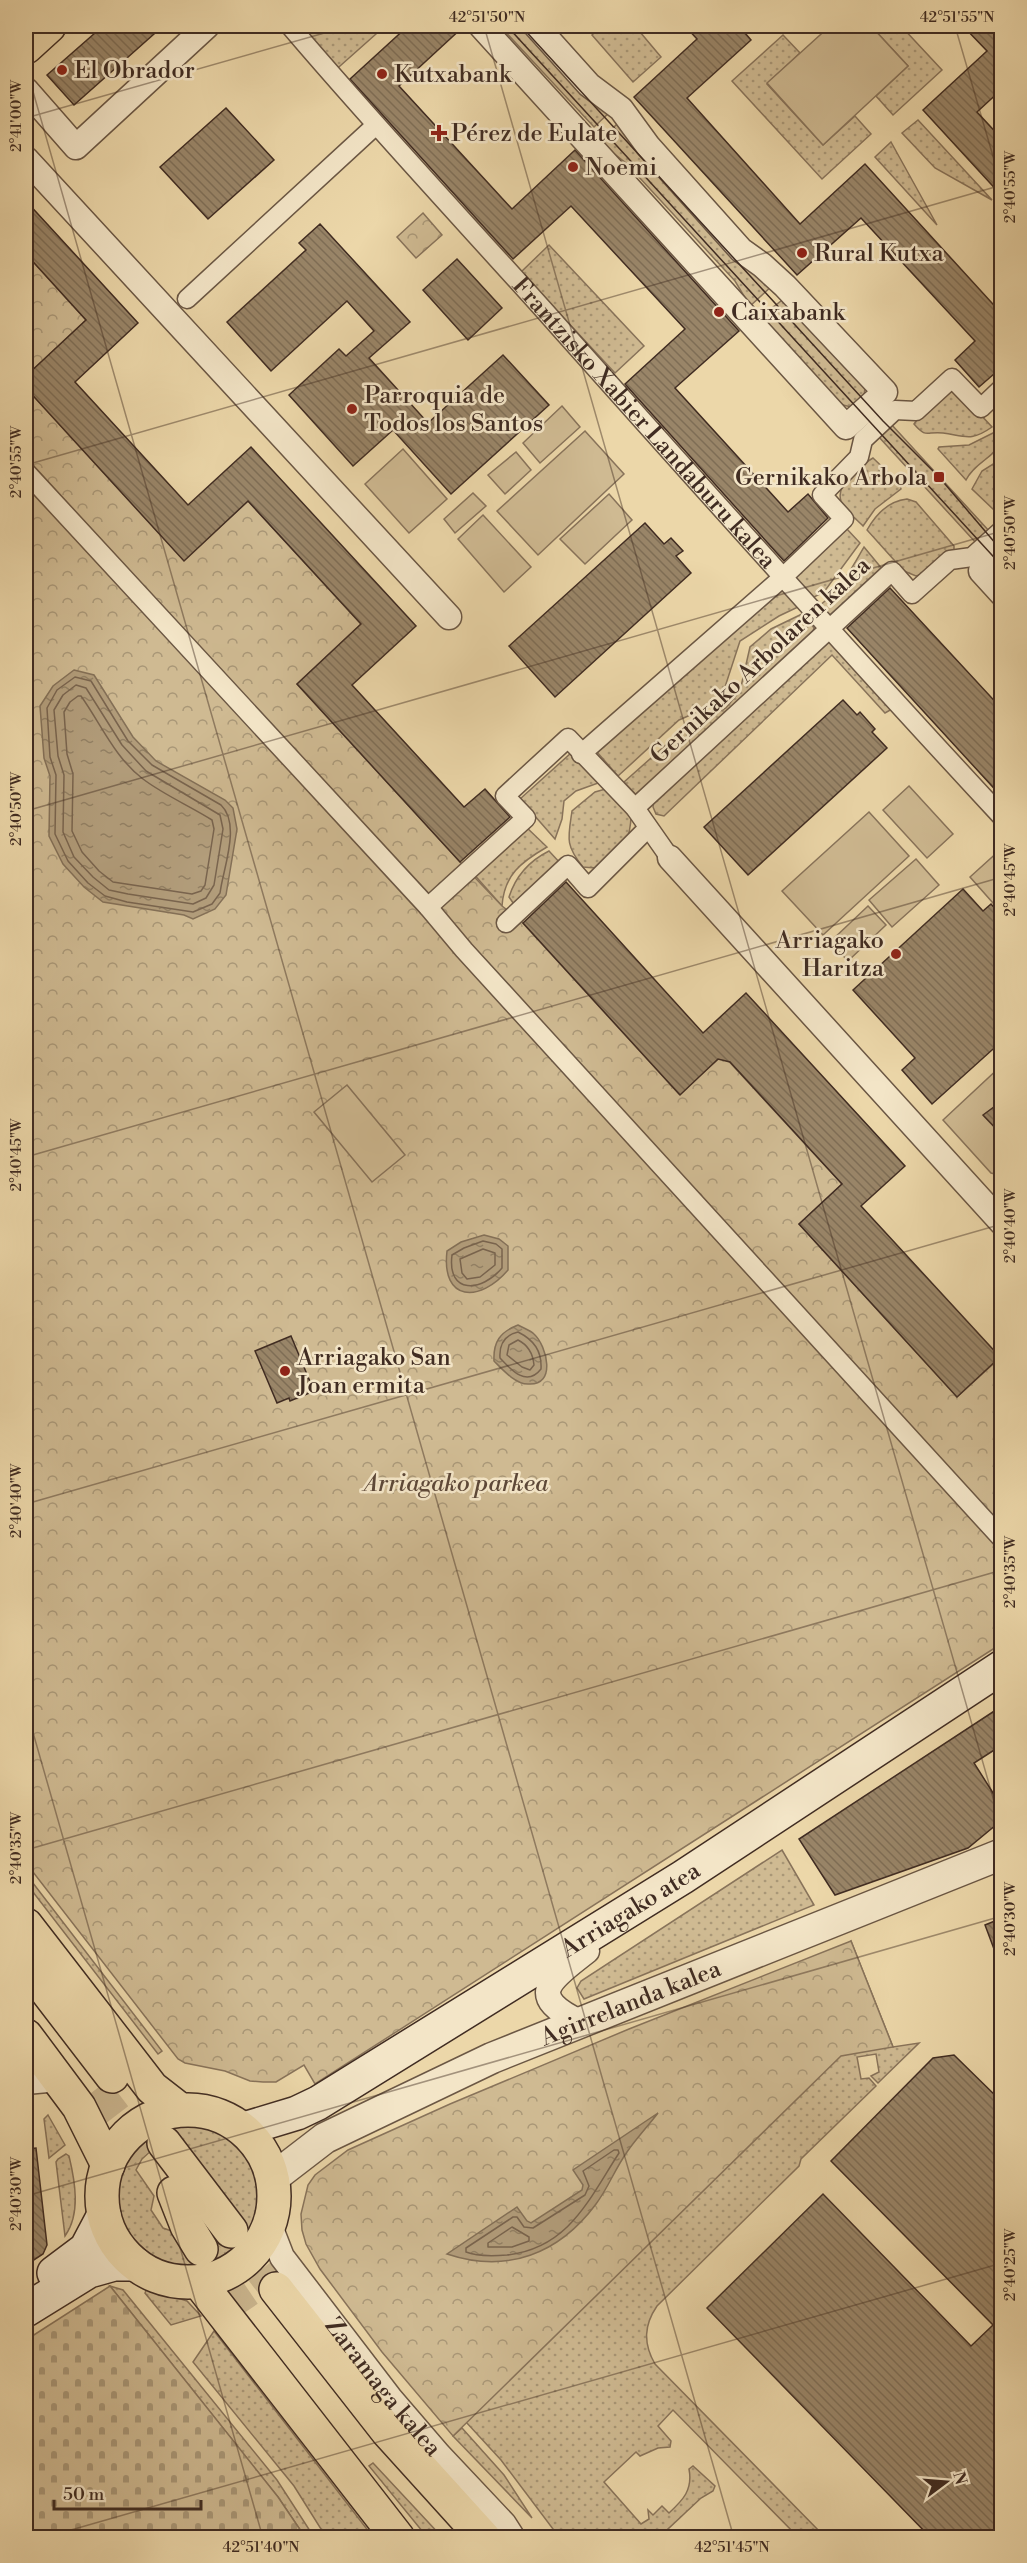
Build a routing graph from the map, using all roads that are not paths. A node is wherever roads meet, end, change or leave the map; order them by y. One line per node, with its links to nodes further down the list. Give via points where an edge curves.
1 (49, 26): 6 (main road)
2 (207, 26): 7 (street, via 76,147)
3 (290, 26): 8 (street, Frantzisko Xabier Landaburu kalea)
4 (481, 26): 5 (street, via 846,427 885,392 785,286 741,250 648,146 621,109 589,85)
5 (536, 26)
6 (26, 47)
7 (26, 90)
8 (376, 125): 10 (street); 15 (street, Frantzisko Xabier Landaburu kalea)
9 (26, 159): 17 (street)
10 (187, 299)
11 (1002, 388): 15 (street, Gernikako Arbolaren kalea, via 981,408 952,378 916,411 896,410 863,440 859,457 822,495 844,519)
12 (26, 472): 24 (street)
13 (1002, 530): 18 (street, Gernikako Arbolaren kalea, via 972,557 950,560 912,594 892,571)
14 (1002, 552): 16 (street, via 981,571)
15 (783, 578): 18 (street, Frantzisko Xabier Landaburu kalea); 19 (street, Gernikako Arbolaren kalea)
16 (1002, 594)
17 (449, 617)
18 (829, 631): 20 (street, Gernikako Arbolaren kalea); 21 (street, Frantzisko Xabier Landaburu kalea)
19 (581, 754): 20 (street); 24 (street, via 568,738 505,796 526,818)
20 (635, 808): 22 (street)
21 (1002, 817)
22 (648, 828): 23 (street); 25 (street, via 588,888 568,865)
23 (670, 858): 26 (street)
24 (428, 907): 27 (street)
25 (506, 923)
26 (1002, 1223)
27 (1002, 1539)
28 (1002, 1667): 30 (main road, Arriagako atea)
29 (1002, 1854): 34 (street, Agirrelanda kalea)
30 (666, 1887): 34 (street, via 553,1979 548,1987 551,2001 557,2010); 39 (main road, Arriagako atea, via 318,2103)
31 (26, 1925): 38 (main road, via 152,2088)
32 (26, 1964): 33 (main road, via 104,2083)
33 (26, 2000)
34 (580, 2022): 41 (street, Agirrelanda kalea, via 492,2058 326,2138)
35 (26, 2036): 36 (main road)
36 (58, 2079): 37 (street); 40 (main road, via 88,2122)
37 (26, 2082)
38 (179, 2109): 39 (main road, via 225,2117); 40 (main road, via 156,2115 136,2127 119,2144)
39 (244, 2129): 41 (main road, via 263,2152)
40 (108, 2165): 42 (main road, via 103,2185)
41 (273, 2178): 43 (main road, via 274,2211)
42 (104, 2215): 45 (main road, via 115,2242); 47 (main road, via 86,2248)
43 (270, 2226): 46 (main road, via 259,2247 242,2264 222,2276); 55 (street, Zaramaga kalea, via 288,2266 390,2398)
44 (215, 2241): 44 (main road, via 187,2226 161,2167)
45 (135, 2264): 46 (main road, via 158,2277); 49 (main road, via 114,2264 89,2271)
46 (192, 2282): 50 (street); 51 (main road)
47 (26, 2291)
48 (259, 2301): 52 (main road); 53 (main road, Zaramaga kalea, via 365,2440); 54 (main road, Zaramaga kalea, via 388,2432)
49 (26, 2310)
50 (381, 2538)
51 (398, 2538)
52 (416, 2538)
53 (454, 2538)
54 (484, 2538)
55 (513, 2538)

